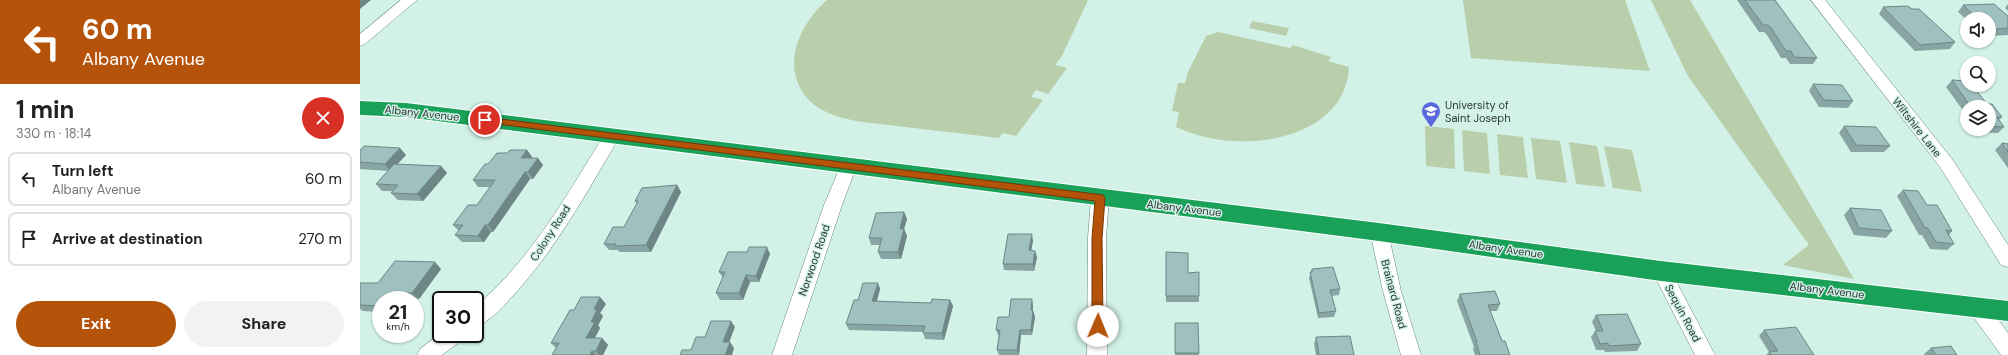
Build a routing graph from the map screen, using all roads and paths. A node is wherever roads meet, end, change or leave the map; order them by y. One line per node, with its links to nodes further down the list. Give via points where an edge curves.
1 (410, 0): 3 (street)
2 (1818, 0): 9 (street, Wiltshire Lane, via 1946,163)
3 (360, 41)
4 (360, 108): 5 (highway, Albany Avenue, via 406,110)
5 (612, 136): 6 (highway, Albany Avenue); 12 (street, Colony Road, via 534,258 504,294)
6 (849, 165): 7 (highway, Albany Avenue); 17 (street, Norwood Road, via 830,212)
7 (1100, 198): 8 (highway, Albany Avenue); 18 (street, via 1097,238)
8 (1379, 232): 10 (highway, Albany Avenue); 19 (street, Brainard Road, via 1392,291)
9 (2008, 260)
10 (1661, 271): 11 (highway, Albany Avenue); 20 (street, Sequin Road)
11 (1979, 309): 13 (highway, Albany Avenue); 15 (street)
12 (484, 311)
13 (2008, 312)
14 (443, 343): 16 (street)
15 (2008, 348)
16 (428, 355)
17 (782, 355)
18 (1097, 355)
19 (1411, 355)
20 (1706, 355)

